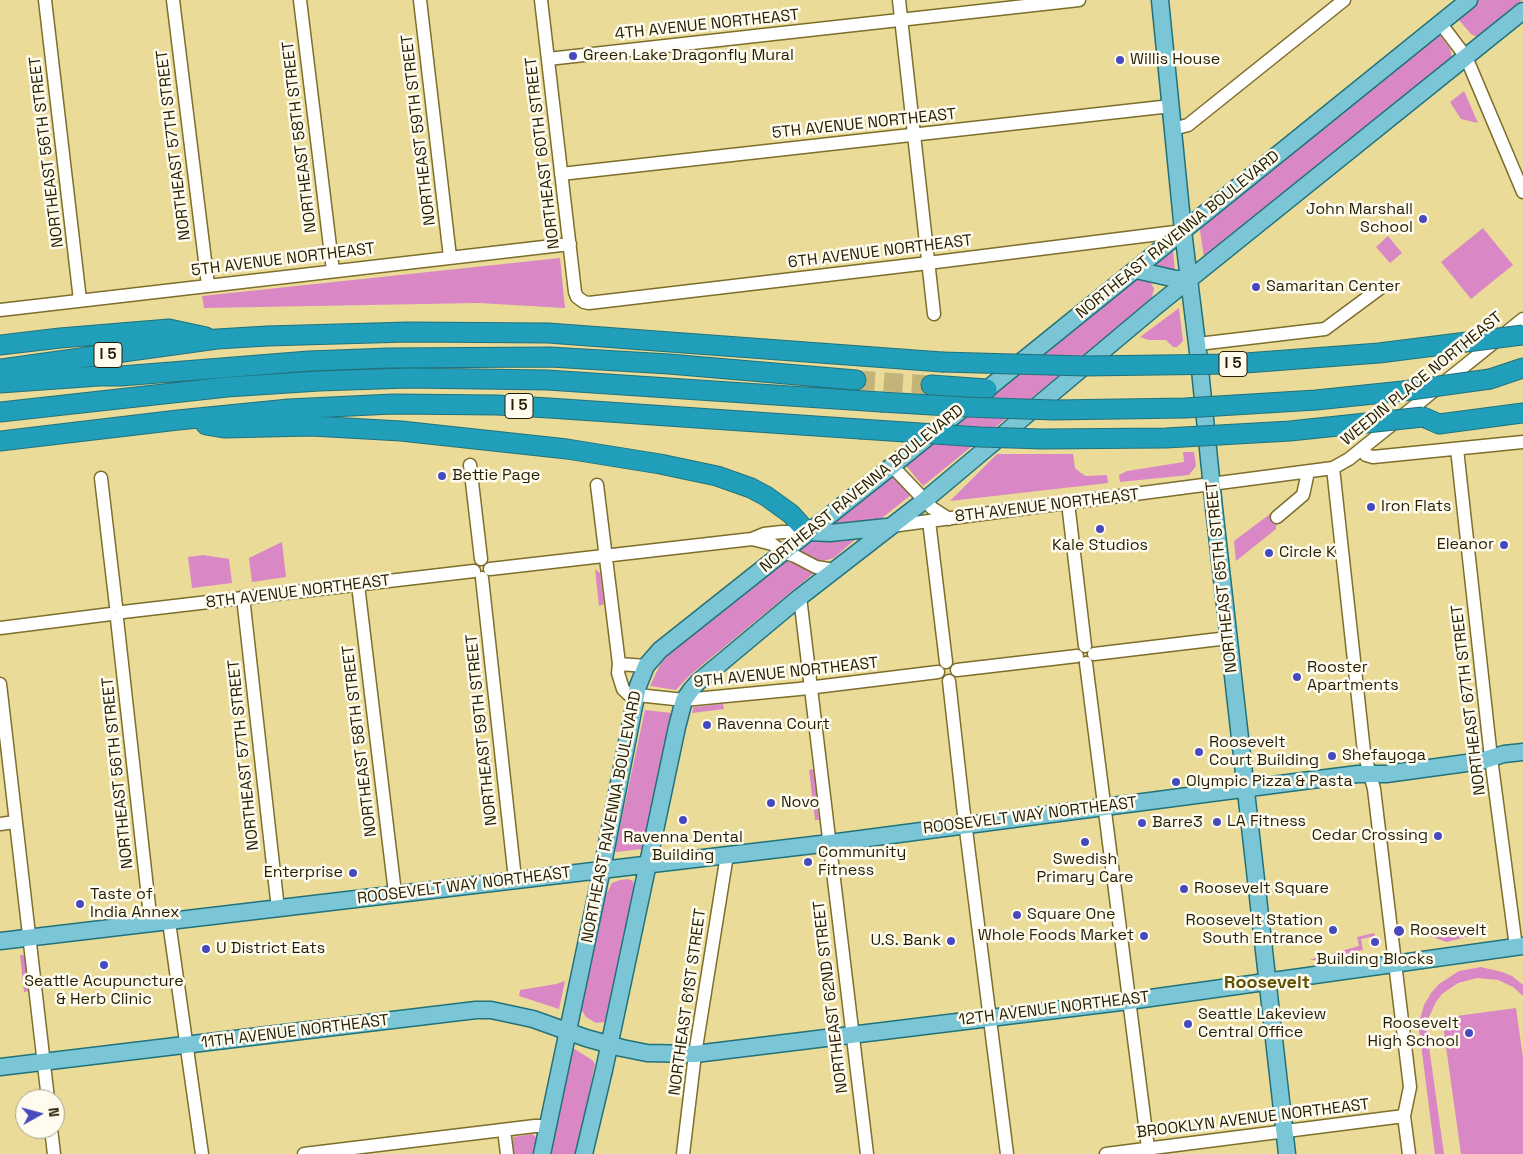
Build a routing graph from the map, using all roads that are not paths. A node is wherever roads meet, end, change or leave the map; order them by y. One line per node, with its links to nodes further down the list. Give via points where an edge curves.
1 (45, 0): 31 (street, NORTHEAST 56TH STREET)
2 (173, 0): 29 (street, NORTHEAST 57TH STREET)
3 (300, 0): 26 (street, NORTHEAST 58TH STREET)
4 (420, 0): 24 (street, NORTHEAST 59TH STREET)
5 (541, 0): 15 (street, NORTHEAST 60TH STREET)
6 (900, 0): 12 (street)
7 (1079, 0): 12 (street, 4TH AVENUE NORTHEAST)
8 (1160, 0): 16 (main road, NORTHEAST 65TH STREET)
9 (1344, 0): 17 (street, via 1188,125)
10 (1469, 0): 13 (main road, NORTHEAST RAVENNA BOULEVARD)
11 (1523, 11): 14 (main road)
12 (902, 20): 15 (street, 4TH AVENUE NORTHEAST); 18 (street)
13 (1441, 24): 14 (street); 22 (main road, NORTHEAST RAVENNA BOULEVARD)
14 (1466, 57): 19 (street); 28 (main road)
15 (548, 59): 20 (street, NORTHEAST 60TH STREET)
16 (1171, 106): 17 (main road, NORTHEAST 65TH STREET); 18 (street, 5TH AVENUE NORTHEAST)
17 (1173, 129): 22 (main road, NORTHEAST 65TH STREET)
18 (914, 135): 20 (street, 5TH AVENUE NORTHEAST); 25 (street)
19 (1518, 166): 21 (street)
20 (562, 174): 23 (street, NORTHEAST 60TH STREET)
21 (1523, 192)
22 (1183, 231): 25 (street, 6TH AVENUE NORTHEAST); 27 (main road, NORTHEAST RAVENNA BOULEVARD); 28 (main road, NORTHEAST 65TH STREET)
23 (570, 244): 24 (street, 5TH AVENUE NORTHEAST); 32 (street, NORTHEAST 60TH STREET, via 575,292)
24 (450, 257): 26 (street, 5TH AVENUE NORTHEAST)
25 (929, 263): 32 (street, 6TH AVENUE NORTHEAST, via 589,303); 35 (street)
26 (333, 271): 29 (street, 5TH AVENUE NORTHEAST)
27 (1142, 271): 28 (main road); 33 (main road, via 1158,281 1160,294); 49 (main road, NORTHEAST RAVENNA BOULEVARD)
28 (1189, 279): 33 (main road); 39 (main road, NORTHEAST 65TH STREET)
29 (208, 285): 31 (street, 5TH AVENUE NORTHEAST)
30 (1379, 289): 39 (street, via 1326,329)
31 (80, 300): 34 (street, 5TH AVENUE NORTHEAST)
32 (580, 300)
33 (1155, 307): 69 (main road)
34 (0, 310)
35 (934, 314)
36 (1523, 319): 56 (street, WEEDIN PLACE NORTHEAST)
37 (1523, 334): 38 (highway, I 5, bridge, via 1379,353 1232,364 1085,366 942,362 548,333 408,332)
38 (217, 339): 40 (highway, via 169,329); 41 (highway, I 5)
39 (1198, 344): 67 (main road, NORTHEAST 65TH STREET)
40 (0, 345)
41 (0, 368)
42 (1523, 368): 45 (highway)
43 (1523, 374): 45 (highway)
44 (121, 376): 46 (highway, via 309,361 550,357); 47 (highway); 50 (highway, via 98,382)
45 (1490, 379): 52 (highway, bridge, via 1333,399 1106,410 1010,409 547,380 409,378 226,387)
46 (856, 380)
47 (0, 383)
48 (931, 385): 49 (highway)
49 (987, 389): 63 (main road, NORTHEAST RAVENNA BOULEVARD)
50 (0, 394)
51 (1523, 403): 54 (highway, I 5)
52 (0, 412)
53 (1523, 413): 54 (highway)
54 (1479, 414): 55 (highway, I 5, bridge, via 1290,431 1158,438 1042,439 445,404 289,409)
55 (178, 420): 57 (highway, I 5); 75 (highway, via 224,428 311,426 401,430 567,449 660,464 716,476 751,488 791,514)
56 (1377, 437): 60 (street, WEEDIN PLACE NORTHEAST); 61 (street, via 1388,450)
57 (1, 441)
58 (1523, 442): 59 (street)
59 (1456, 449): 61 (street); 99 (street, NORTHEAST 67TH STREET)
60 (1361, 450): 61 (street, via 1370,457); 64 (street, WEEDIN PLACE NORTHEAST)
61 (1402, 454)
62 (470, 465): 80 (street, via 481,559 488,562)
63 (892, 466): 69 (street); 75 (main road, NORTHEAST RAVENNA BOULEVARD)
64 (1338, 466): 65 (street, 8TH AVENUE NORTHEAST); 100 (street, via 1364,752)
65 (1308, 472): 67 (street, 8TH AVENUE NORTHEAST); 71 (street, via 1303,495)
66 (101, 478): 84 (street, NORTHEAST 56TH STREET)
67 (1211, 484): 70 (street, 8TH AVENUE NORTHEAST); 86 (main road, NORTHEAST 65TH STREET)
68 (597, 485): 78 (street)
69 (925, 500): 72 (street); 74 (main road)
70 (1068, 503): 72 (street, 8TH AVENUE NORTHEAST); 87 (street)
71 (1277, 518)
72 (949, 519): 73 (street, 8TH AVENUE NORTHEAST)
73 (929, 521): 74 (street, 8TH AVENUE NORTHEAST); 88 (street)
74 (889, 527): 75 (main road, 8TH AVENUE NORTHEAST); 79 (main road)
75 (808, 532): 76 (street, 8TH AVENUE NORTHEAST, via 764,534); 77 (main road, NORTHEAST RAVENNA BOULEVARD)
76 (752, 539): 77 (street, 8TH AVENUE NORTHEAST, via 772,544); 78 (street, 8TH AVENUE NORTHEAST)
77 (783, 552): 79 (street, 8TH AVENUE NORTHEAST, via 816,568); 90 (main road, NORTHEAST RAVENNA BOULEVARD, via 660,650)
78 (605, 556): 80 (street, 8TH AVENUE NORTHEAST); 89 (street)
79 (834, 570): 82 (main road)
80 (482, 572): 81 (street, 8TH AVENUE NORTHEAST); 110 (street, NORTHEAST 59TH STREET)
81 (358, 585): 83 (street, 8TH AVENUE NORTHEAST); 111 (street, NORTHEAST 58TH STREET)
82 (800, 597): 94 (street, NORTHEAST 62ND STREET); 97 (main road, via 698,682)
83 (243, 598): 84 (street, 8TH AVENUE NORTHEAST); 112 (street, NORTHEAST 57TH STREET)
84 (117, 613): 85 (street, 8TH AVENUE NORTHEAST); 114 (street, NORTHEAST 56TH STREET)
85 (0, 628)
86 (1228, 638): 87 (street); 101 (main road, NORTHEAST 65TH STREET)
87 (1086, 655): 91 (street); 102 (street)
88 (946, 662): 91 (street, via 955,664); 92 (street)
89 (619, 664): 90 (street); 96 (street, via 623,689)
90 (646, 666): 96 (main road, NORTHEAST RAVENNA BOULEVARD)
91 (957, 670): 93 (street, via 955,678)
92 (938, 672): 93 (street, via 941,678); 94 (street, 9TH AVENUE NORTHEAST)
93 (949, 681): 105 (street)
94 (811, 688): 97 (street, 9TH AVENUE NORTHEAST); 106 (street, NORTHEAST 62ND STREET)
95 (0, 691): 103 (street)
96 (636, 696): 97 (street, 9TH AVENUE NORTHEAST); 109 (main road, NORTHEAST RAVENNA BOULEVARD)
97 (684, 700): 108 (main road)
98 (1523, 752): 99 (main road, ROOSEVELT WAY NORTHEAST)
99 (1491, 758): 100 (main road, ROOSEVELT WAY NORTHEAST); 117 (street, NORTHEAST 67TH STREET)
100 (1370, 774): 101 (main road, ROOSEVELT WAY NORTHEAST); 118 (street)
101 (1245, 788): 102 (main road, ROOSEVELT WAY NORTHEAST); 119 (main road, NORTHEAST 65TH STREET)
102 (1104, 807): 105 (main road, ROOSEVELT WAY NORTHEAST); 120 (street)
103 (15, 822): 104 (street); 115 (street)
104 (0, 824)
105 (965, 825): 106 (main road, ROOSEVELT WAY NORTHEAST); 121 (street)
106 (830, 843): 107 (main road, ROOSEVELT WAY NORTHEAST); 123 (street, NORTHEAST 62ND STREET)
107 (727, 855): 108 (main road, ROOSEVELT WAY NORTHEAST); 127 (street, NORTHEAST 61ST STREET)
108 (648, 864): 109 (main road, ROOSEVELT WAY NORTHEAST); 126 (main road)
109 (602, 869): 110 (main road, ROOSEVELT WAY NORTHEAST); 122 (main road, NORTHEAST RAVENNA BOULEVARD)
110 (514, 879): 111 (main road, ROOSEVELT WAY NORTHEAST)
111 (395, 894): 112 (main road, ROOSEVELT WAY NORTHEAST)
112 (278, 909): 113 (main road, ROOSEVELT WAY NORTHEAST)
113 (170, 922): 114 (main road, ROOSEVELT WAY NORTHEAST); 125 (street)
114 (151, 924): 115 (main road, ROOSEVELT WAY NORTHEAST)
115 (29, 937): 116 (main road, ROOSEVELT WAY NORTHEAST); 128 (street)
116 (0, 941)
117 (1519, 946): 118 (main road, 12TH AVENUE NORTHEAST)
118 (1395, 964): 119 (main road, 12TH AVENUE NORTHEAST); 131 (street, via 1410,1087)
119 (1268, 981): 120 (main road, 12TH AVENUE NORTHEAST); 134 (main road, NORTHEAST 65TH STREET)
120 (1129, 1001): 121 (main road, 12TH AVENUE NORTHEAST); 136 (street)
121 (990, 1018): 123 (main road, 12TH AVENUE NORTHEAST); 145 (street)
122 (567, 1032): 124 (main road, 11TH AVENUE NORTHEAST); 125 (main road, 11TH AVENUE NORTHEAST, via 533,1019 476,1010); 132 (main road, NORTHEAST RAVENNA BOULEVARD)
123 (853, 1034): 127 (main road, 12TH AVENUE NORTHEAST); 144 (street, NORTHEAST 62ND STREET)
124 (586, 1038): 126 (main road, 12TH AVENUE NORTHEAST)
125 (188, 1045): 128 (main road, 11TH AVENUE NORTHEAST); 138 (street)
126 (609, 1045): 127 (main road, 12TH AVENUE NORTHEAST, via 648,1053); 142 (main road)
127 (695, 1054): 143 (street, NORTHEAST 61ST STREET)
128 (44, 1062): 129 (main road, 11TH AVENUE NORTHEAST); 130 (street)
129 (0, 1067)
130 (47, 1089)
131 (1404, 1116): 134 (street, BROOKLYN AVENUE NORTHEAST); 148 (street)
132 (548, 1126): 133 (street); 141 (main road, NORTHEAST RAVENNA BOULEVARD)
133 (504, 1130): 139 (street); 140 (street)
134 (1284, 1132): 136 (street, BROOKLYN AVENUE NORTHEAST); 147 (main road, NORTHEAST 65TH STREET)
135 (52, 1139): 137 (street)
136 (1148, 1148): 146 (street, BROOKLYN AVENUE NORTHEAST)
137 (54, 1154)
138 (202, 1154)
139 (304, 1154)
140 (507, 1154)
141 (542, 1154)
142 (584, 1154)
143 (683, 1154)
144 (867, 1154)
145 (1007, 1154)
146 (1106, 1154)
147 (1287, 1154)
148 (1409, 1154)

